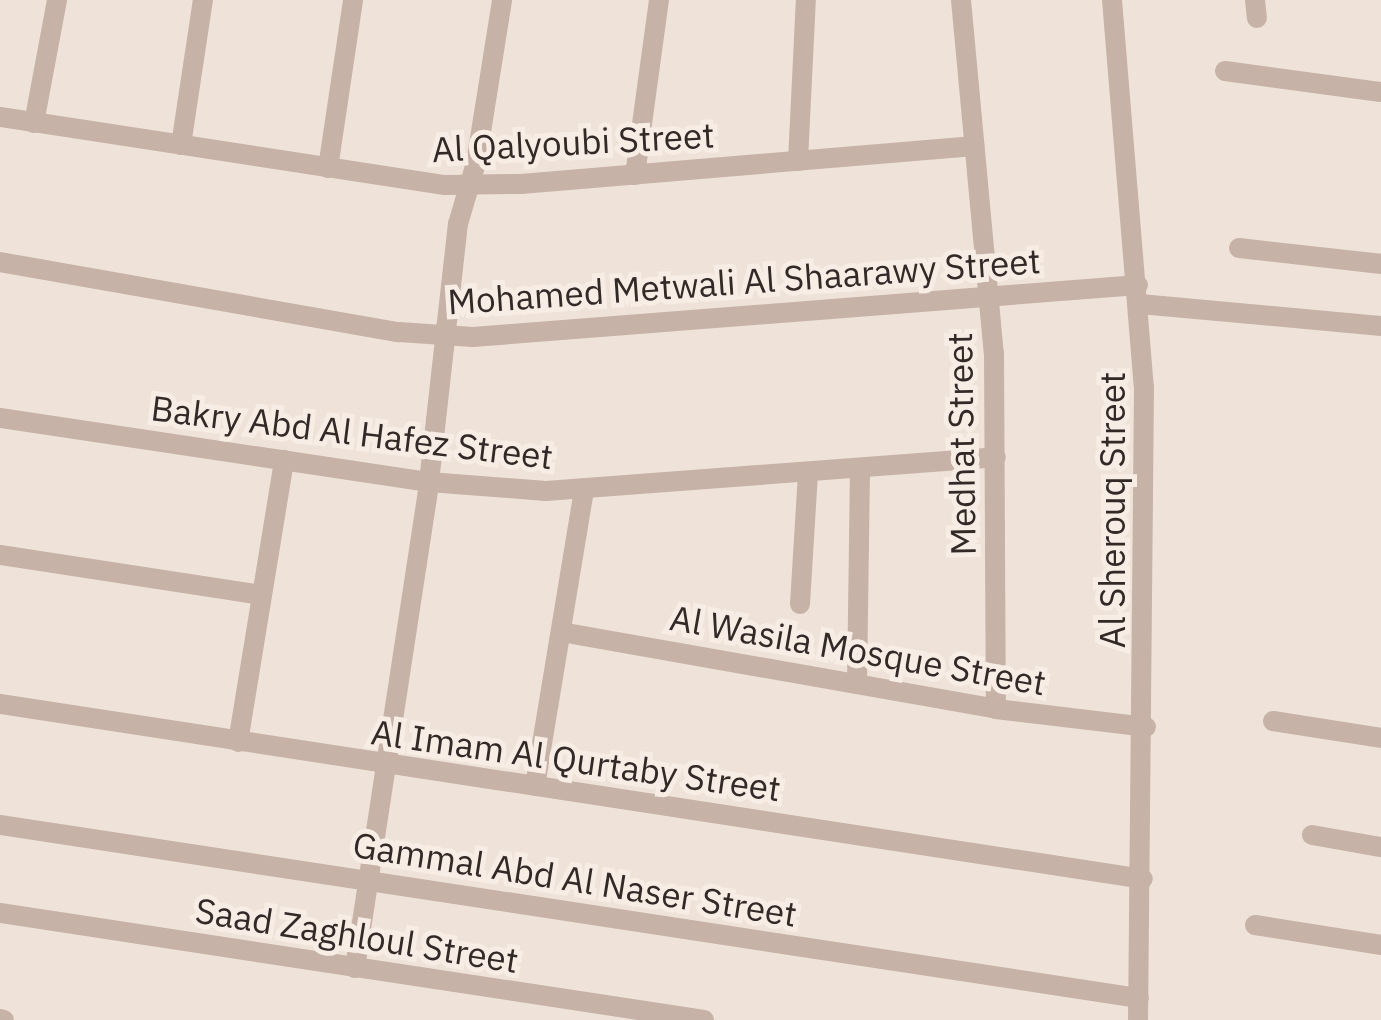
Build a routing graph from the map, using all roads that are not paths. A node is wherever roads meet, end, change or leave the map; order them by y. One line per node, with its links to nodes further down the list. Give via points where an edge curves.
1 (57, 0): 12 (street)
2 (202, 0): 13 (street)
3 (353, 0): 16 (street)
4 (502, 0): 18 (street)
5 (659, 0): 17 (street)
6 (806, 0): 15 (street)
7 (961, 0): 14 (street, Medhat Street)
8 (1112, 0): 22 (street, Al Sherouq Street)
9 (1224, 71): 10 (street)
10 (1381, 92)
11 (0, 117): 12 (street, Al Qalyoubi Street)
12 (34, 123): 13 (street, Al Qalyoubi Street)
13 (181, 145): 16 (street, Al Qalyoubi Street)
14 (974, 146): 15 (street, Al Qalyoubi Street); 23 (street, Medhat Street)
15 (798, 161): 17 (street, Al Qalyoubi Street)
16 (328, 168): 18 (street, Al Qalyoubi Street)
17 (635, 175): 18 (street, Al Qalyoubi Street)
18 (470, 185): 25 (street, via 458,224)
19 (1239, 248): 21 (street)
20 (0, 262): 25 (street, Mohamed Metwali Al Shaarawy Street)
21 (1381, 264)
22 (1139, 295): 23 (street, Mohamed Metwali Al Shaarawy Street); 24 (street, Mohamed Metwali Al Shaarawy Street); 41 (street, Al Sherouq Street)
23 (991, 297): 25 (street, Mohamed Metwali Al Shaarawy Street); 27 (street, Medhat Street)
24 (1381, 326)
25 (445, 336): 31 (street)
26 (0, 418): 28 (street, Bakry Abd Al Hafez Street)
27 (996, 457): 29 (street, Bakry Abd Al Hafez Street); 39 (street, Medhat Street)
28 (284, 460): 31 (street, Bakry Abd Al Hafez Street); 34 (street)
29 (860, 469): 30 (street, Bakry Abd Al Hafez Street); 37 (street)
30 (808, 473): 32 (street, Bakry Abd Al Hafez Street); 35 (street)
31 (429, 482): 32 (street, Bakry Abd Al Hafez Street); 44 (street)
32 (584, 492): 36 (street)
33 (0, 555): 34 (street)
34 (262, 595): 43 (street)
35 (800, 604)
36 (561, 632): 37 (street, Al Wasila Mosque Street); 45 (street)
37 (857, 684): 39 (street, Al Wasila Mosque Street)
38 (0, 704): 43 (street, Al Imam Al Qurtaby Street)
39 (996, 708): 41 (street, Al Wasila Mosque Street)
40 (1273, 721): 42 (street)
41 (1146, 727): 49 (street, Al Sherouq Street)
42 (1381, 738)
43 (238, 742): 44 (street, Al Imam Al Qurtaby Street)
44 (386, 765): 45 (street, Al Imam Al Qurtaby Street); 50 (street)
45 (535, 786): 49 (street, Al Imam Al Qurtaby Street)
46 (0, 826): 50 (street, Gammal Abd Al Naser Street)
47 (1312, 835): 48 (street)
48 (1381, 848)
49 (1144, 879): 55 (street, Al Sherouq Street)
50 (368, 880): 54 (street); 55 (street, Gammal Abd Al Naser Street)
51 (0, 914): 54 (street, Saad Zaghloul Street)
52 (1255, 925): 53 (street)
53 (1381, 945)
54 (355, 968): 56 (street, Saad Zaghloul Street)
55 (1139, 998): 57 (street, Al Sherouq Street)
56 (704, 1020)
57 (1138, 1020)

